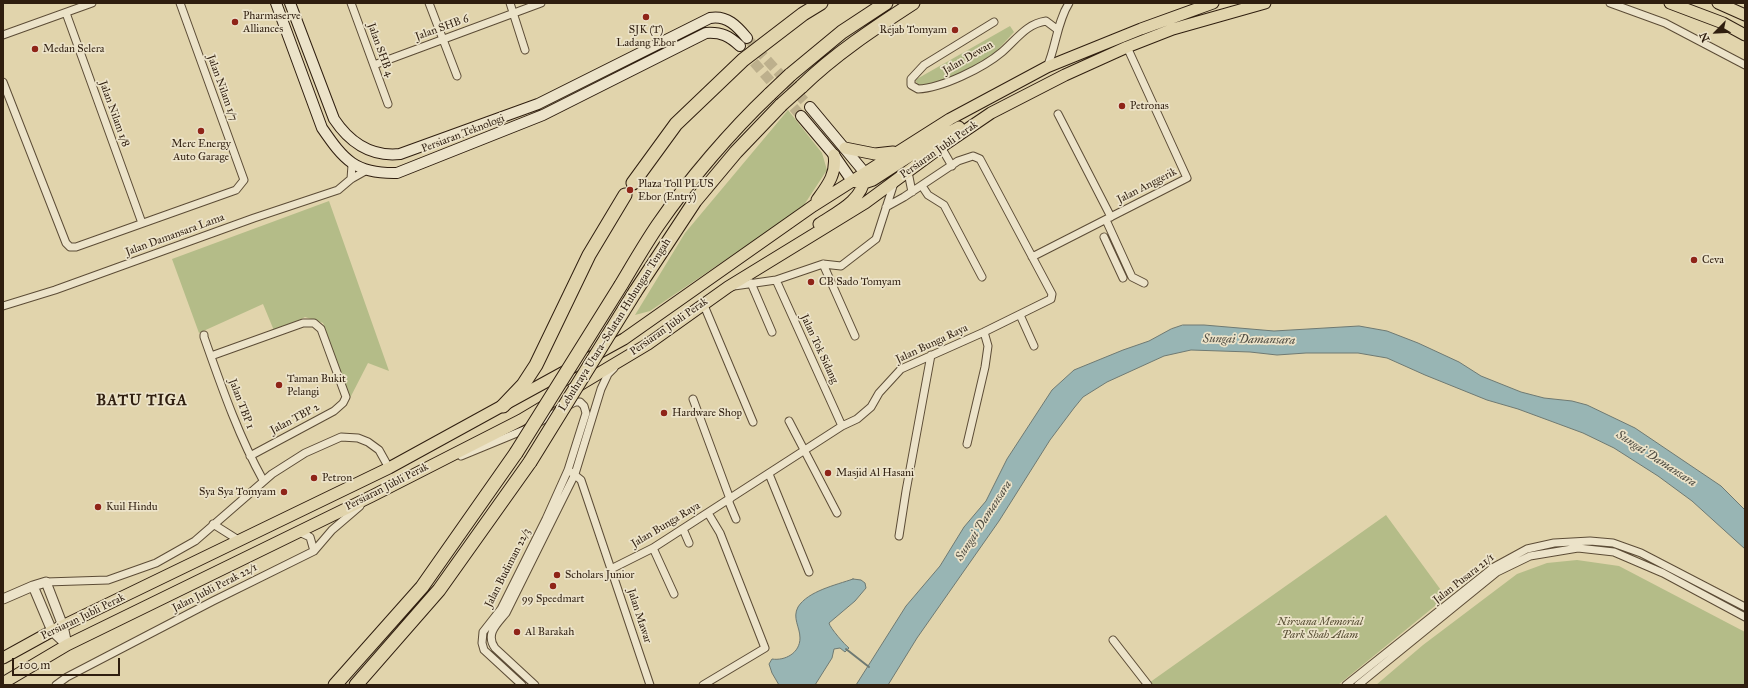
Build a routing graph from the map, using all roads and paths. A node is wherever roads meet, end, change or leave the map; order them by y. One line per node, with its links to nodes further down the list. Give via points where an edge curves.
1 (92, 3): 18 (street)
2 (180, 3): 57 (street, Jalan Nilam 1/7, via 244,180 236,190)
3 (276, 3): 42 (main road, Persiaran Teknologi, via 322,128)
4 (290, 3): 44 (main road, Persiaran Teknologi, via 334,119 356,145 372,152 390,155 400,154 538,104 710,18 718,17 736,25 743,42 716,32 706,33 543,115 490,137 396,173)
5 (351, 3): 28 (street, Jalan SHB 4)
6 (430, 3): 25 (street)
7 (510, 3): 19 (street)
8 (541, 3): 19 (street, Jalan SHB 6)
9 (821, 3): 50 (highway, via 747,56 676,124)
10 (886, 3): 123 (highway, Lebuhraya Utara–Selatan Hubungan Tengah, bridge, via 842,32 790,75 707,162 658,226 516,453 422,587)
11 (913, 3): 124 (highway, Lebuhraya Utara–Selatan Hubungan Tengah, bridge, via 858,39 819,69 736,152 696,201 635,292 530,462 439,590)
12 (1069, 3): 22 (street)
13 (1213, 3): 30 (main road, Persiaran Jubli Perak)
14 (1265, 3): 26 (main road, Persiaran Jubli Perak, via 1173,29)
15 (1610, 3): 29 (street, via 1665,24)
16 (1670, 3): 24 (main road, via 1723,23)
17 (1718, 3): 20 (main road)
18 (66, 13): 23 (street); 57 (street, Jalan Nilam 1/8)
19 (513, 14): 25 (street, Jalan SHB 6); 27 (street)
20 (1745, 15)
21 (994, 22): 22 (street, Jalan Dewan, via 924,65 911,79 911,85 918,89 945,84 994,58 1028,26 1037,22 1046,21)
22 (1058, 30): 30 (street, via 1054,53)
23 (3, 35)
24 (1745, 35)
25 (443, 39): 28 (street, Jalan SHB 6); 31 (street)
26 (1127, 47): 35 (main road, Persiaran Jubli Perak); 56 (street, Jalan Anggerik, via 1187,178)
27 (526, 50)
28 (374, 65): 33 (street, Jalan SHB 4)
29 (1745, 65)
30 (1046, 67): 40 (main road, Persiaran Jubli Perak, via 950,119)
31 (457, 76)
32 (3, 82): 57 (street, via 66,243 70,247 76,247)
33 (388, 104)
34 (810, 107): 39 (main road)
35 (991, 113): 38 (main road, Persiaran Jubli Perak); 46 (main road, via 930,143 873,180)
36 (1058, 114): 56 (street)
37 (801, 116): 41 (main road)
38 (941, 147): 43 (street); 45 (main road, Persiaran Jubli Perak)
39 (845, 148): 40 (main road, via 875,154); 46 (main road)
40 (896, 152): 46 (main road, Persiaran Jubli Perak)
41 (834, 155): 48 (main road); 54 (main road, via 836,163 831,178)
42 (352, 165): 44 (main road, Persiaran Teknologi); 47 (street)
43 (952, 166): 51 (street, Jalan Bunga Raya); 62 (street, Jalan Bunga Raya, via 967,157 980,159)
44 (367, 170): 47 (street, Jalan Damansara Lama)
45 (908, 172): 49 (main road, Persiaran Jubli Perak); 52 (street)
46 (864, 178): 48 (main road); 59 (main road, via 861,191 855,199 818,225)
47 (351, 179): 71 (street, Jalan Damansara Lama, via 338,190)
48 (852, 181): 54 (main road, Persiaran Jubli Perak)
49 (894, 182): 55 (street); 59 (main road, Persiaran Jubli Perak)
50 (633, 183)
51 (922, 186): 52 (street, Jalan Bunga Raya); 64 (street, via 928,195 944,205)
52 (912, 192): 55 (street, Jalan Bunga Raya)
53 (625, 195): 82 (highway, via 589,255 536,365 523,385)
54 (813, 206): 82 (main road, Persiaran Jubli Perak, via 624,339)
55 (886, 207): 63 (street, via 876,240 841,266)
56 (1109, 218): 60 (street); 62 (street, Jalan Anggerik)
57 (142, 223)
58 (1104, 237): 61 (street)
59 (801, 244): 69 (main road, Persiaran Jubli Perak)
60 (1117, 245): 61 (street); 68 (street, via 1132,277)
61 (1110, 248): 65 (street)
62 (1032, 257): 72 (street, Jalan Bunga Raya, via 1052,294 1051,299)
63 (823, 264): 66 (street); 76 (street)
64 (982, 277)
65 (1123, 278)
66 (776, 280): 67 (street); 85 (street, Jalan Tok Sidang)
67 (751, 283): 69 (street); 73 (street)
68 (1144, 283)
69 (728, 286): 70 (main road, Persiaran Jubli Perak)
70 (703, 303): 80 (main road, Persiaran Jubli Perak, via 648,344); 84 (street)
71 (3, 306)
72 (1020, 315): 74 (street, Jalan Bunga Raya); 77 (street)
73 (772, 332)
74 (984, 332): 78 (street, Jalan Bunga Raya); 86 (street, via 988,346 985,367)
75 (204, 335): 79 (street, Jalan TBP 1)
76 (855, 336)
77 (1034, 346)
78 (931, 355): 85 (street, Jalan Bunga Raya, via 901,369 879,393 871,407 857,419); 103 (street)
79 (211, 356): 88 (street, Jalan TBP 1); 88 (street, Jalan TBP 2, via 303,323 314,323 322,329 346,397 343,403 334,411)
80 (624, 358): 90 (main road, Persiaran Jubli Perak, via 522,420); 92 (street, via 608,374 601,389)
81 (693, 399): 96 (street)
82 (503, 406): 89 (main road, Persiaran Jubli Perak)
83 (789, 421): 87 (street)
84 (753, 422)
85 (842, 426): 87 (street, Jalan Bunga Raya)
86 (967, 444)
87 (805, 450): 93 (street, Jalan Bunga Raya); 98 (street)
88 (250, 456): 94 (street, Jalan TBP 1)
89 (389, 468): 94 (street, via 379,450 368,442 340,436 305,453); 104 (main road, Persiaran Jubli Perak)
90 (424, 469): 91 (street, Jalan Budiman 22/3, via 522,432 574,402 580,402 586,414); 95 (main road, Persiaran Jubli Perak)
91 (568, 470): 92 (street); 125 (street, Jalan Budiman 22/3, via 501,609 483,632 484,650)
92 (575, 474): 108 (street, Jalan Mawar, via 581,480); 126 (street, Jalan Budiman 22/3, via 506,613 490,637 494,648)
93 (769, 474): 96 (street, Jalan Bunga Raya); 109 (street)
94 (263, 480): 100 (street)
95 (372, 496): 102 (main road, Persiaran Jubli Perak); 107 (street, Jalan Jubli Perak 22/1, via 346,517)
96 (729, 499): 97 (street, Jalan Bunga Raya); 99 (street)
97 (708, 513): 101 (street, Jalan Bunga Raya); 128 (street, via 720,532 765,648)
98 (837, 513)
99 (736, 519)
100 (213, 524): 104 (street); 110 (street, via 195,541 176,553 129,573 108,580)
101 (683, 529): 105 (street); 106 (street, Jalan Bunga Raya)
102 (298, 531): 107 (street, via 310,537); 119 (main road, Persiaran Jubli Perak)
103 (899, 536)
104 (240, 541): 116 (main road, Persiaran Jubli Perak)
105 (689, 543)
106 (653, 548): 108 (street, Jalan Bunga Raya); 112 (street)
107 (314, 551): 122 (street, Jalan Jubli Perak 22/1, via 213,601)
108 (611, 569): 127 (street, Jalan Mawar)
109 (809, 572)
110 (46, 582): 111 (street); 116 (street)
111 (33, 586): 113 (street); 117 (street)
112 (674, 594)
113 (3, 599)
114 (1745, 607): 130 (street, Jalan Pusara 21/1, via 1641,553 1613,543 1554,543 1528,549 1494,567)
115 (1745, 617): 131 (street, Jalan Pusara 21/1, via 1663,573 1614,552 1578,548 1530,556 1497,572)
116 (63, 626): 117 (main road, Persiaran Jubli Perak); 119 (street)
117 (52, 631): 119 (street); 120 (main road, Persiaran Jubli Perak)
118 (1113, 640): 129 (street)
119 (67, 645): 121 (main road, Persiaran Jubli Perak)
120 (3, 658)
121 (3, 683)
122 (56, 685)
123 (335, 685)
124 (356, 685)
125 (522, 685)
126 (535, 685)
127 (650, 685)
128 (704, 685)
129 (1148, 685)
130 (1346, 685)
131 (1358, 685)

